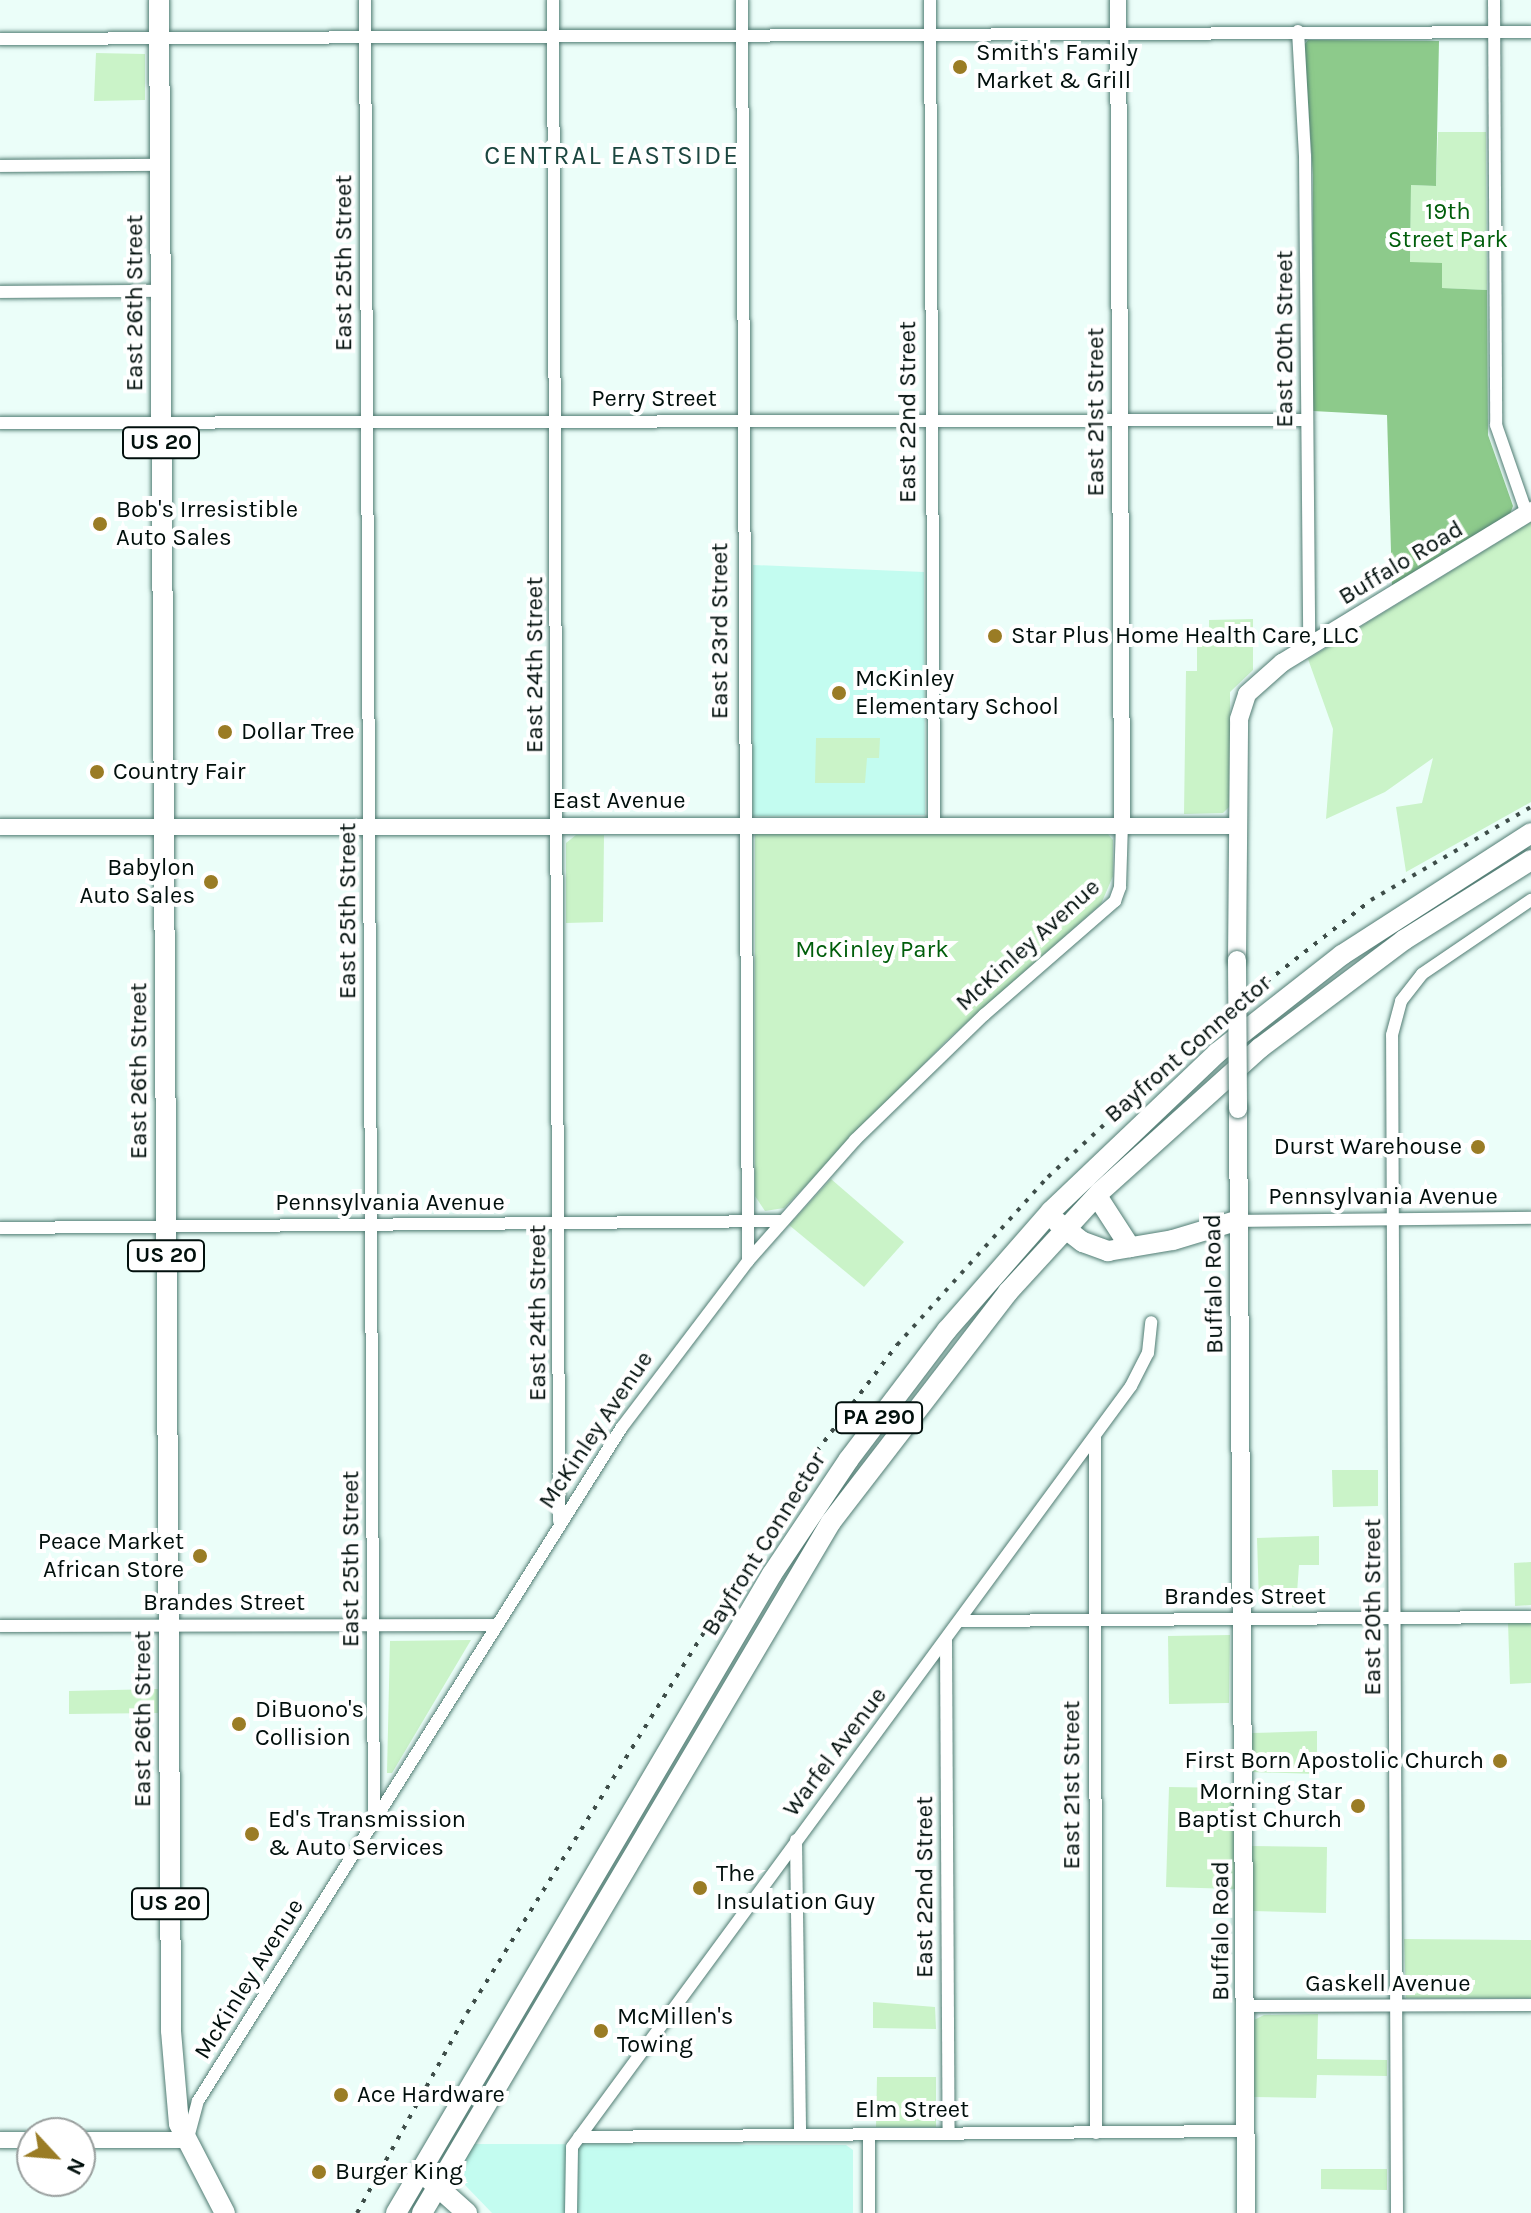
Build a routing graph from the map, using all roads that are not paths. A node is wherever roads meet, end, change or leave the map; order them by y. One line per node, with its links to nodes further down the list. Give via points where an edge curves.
1 (159, 0): 16 (main road, East 26th Street / US 20)
2 (365, 0): 15 (street, East 25th Street)
3 (553, 0): 14 (street, East 24th Street)
4 (742, 0): 13 (street, East 23rd Street)
5 (930, 0): 12 (street, East 22nd Street)
6 (1118, 0): 11 (street, East 21st Street)
7 (1494, 0): 9 (street)
8 (1298, 31): 9 (street); 11 (street); 25 (street, East 20th Street, via 1305,156)
9 (1495, 32): 10 (street); 30 (street, via 1496,425)
10 (1531, 32)
11 (1118, 33): 12 (street); 22 (street, East 21st Street)
12 (930, 34): 13 (street); 24 (street, East 22nd Street)
13 (742, 35): 14 (street); 23 (street, East 23rd Street)
14 (553, 36): 15 (street); 26 (street, East 24th Street)
15 (365, 37): 16 (street); 28 (street, East 25th Street)
16 (159, 38): 17 (street); 18 (main road, East 26th Street / US 20)
17 (0, 39)
18 (160, 165): 19 (street); 20 (main road, East 26th Street / US 20)
19 (0, 166)
20 (161, 291): 21 (street); 27 (main road, East 26th Street / US 20)
21 (0, 292)
22 (1120, 419): 24 (street, Perry Street); 25 (street, Perry Street); 33 (street, East 21st Street)
23 (742, 420): 24 (street, Perry Street); 26 (street, Perry Street); 35 (street, East 23rd Street)
24 (930, 420): 32 (street, East 22nd Street)
25 (1307, 420): 31 (street, East 20th Street)
26 (556, 421): 28 (street, Perry Street); 34 (street, East 24th Street)
27 (161, 422): 28 (street, Perry Street); 29 (street, Perry Street); 39 (main road, East 26th Street / US 20)
28 (367, 422): 36 (street, East 25th Street)
29 (0, 423)
30 (1529, 512): 31 (main road, Buffalo Road)
31 (1309, 647): 37 (main road, Buffalo Road, via 1266,674 1243,700)
32 (934, 824): 33 (street, East Avenue); 35 (street, East Avenue)
33 (1122, 824): 37 (street, East Avenue); 47 (street, McKinley Avenue, via 1120,887 1112,905 938,1058)
34 (558, 825): 35 (street, East Avenue); 36 (street, East Avenue); 50 (street, East 24th Street)
35 (744, 825): 49 (street, East 23rd Street)
36 (369, 826): 39 (street, East Avenue); 51 (street, East 25th Street)
37 (1239, 826): 48 (main road, Buffalo Road, bridge)
38 (0, 827): 39 (street, East Avenue)
39 (163, 827): 52 (main road, East 26th Street / US 20)
40 (1531, 833): 44 (main road, Bayfront Connector / PA 290, via 1418,902 1270,1010 1149,1114)
41 (1531, 860): 43 (main road, Bayfront Connector / PA 290, via 1417,931 1296,1019 1211,1088)
42 (1531, 900): 46 (street, East 20th Street, via 1431,966 1401,1001 1392,1035)
43 (1097, 1196): 54 (main road, Bayfront Connector / PA 290); 55 (main road)
44 (1048, 1214): 54 (main road); 83 (main road, Bayfront Connector / PA 290, via 905,1382 809,1516)
45 (1531, 1218): 46 (street, Pennsylvania Avenue)
46 (1392, 1219): 48 (street, Pennsylvania Avenue); 61 (street, East 20th Street)
47 (781, 1221): 49 (street, Pennsylvania Avenue); 56 (street, McKinley Avenue)
48 (1236, 1221): 55 (main road); 62 (main road, Buffalo Road)
49 (749, 1223): 50 (street, Pennsylvania Avenue); 56 (street, East 23rd Street)
50 (560, 1224): 51 (street, Pennsylvania Avenue); 59 (street, East 24th Street)
51 (372, 1225): 52 (street, Pennsylvania Avenue); 66 (street, East 25th Street)
52 (166, 1226): 53 (street, Pennsylvania Avenue); 65 (main road, East 26th Street / US 20)
53 (0, 1228)
54 (1065, 1229): 55 (main road, via 1096,1249); 84 (main road, Bayfront Connector / PA 290, via 928,1390 831,1522)
55 (1130, 1247)
56 (748, 1261): 59 (street, McKinley Avenue, via 640,1402)
57 (1151, 1322): 58 (street, Warfel Avenue, via 1143,1367)
58 (1095, 1437): 63 (street, Warfel Avenue); 64 (street, East 21st Street)
59 (559, 1522): 67 (street, McKinley Avenue)
60 (1531, 1617): 61 (street, Brandes Street)
61 (1395, 1618): 62 (street, Brandes Street); 74 (street, East 20th Street)
62 (1244, 1619): 64 (street, Brandes Street); 73 (main road, Buffalo Road)
63 (960, 1621): 64 (street, Brandes Street); 69 (street, Warfel Avenue)
64 (1096, 1621): 76 (street, East 21st Street)
65 (168, 1625): 66 (street, Brandes Street); 68 (street, Brandes Street); 82 (main road, East 26th Street / US 20, via 171,2031 177,2116)
66 (374, 1625): 67 (street, Brandes Street); 70 (street, East 25th Street)
67 (496, 1625): 70 (street, McKinley Avenue)
68 (0, 1626)
69 (946, 1640): 71 (street, Warfel Avenue); 77 (street, East 22nd Street)
70 (374, 1822): 82 (street, McKinley Avenue, via 195,2106)
71 (796, 1840): 78 (street); 80 (street, Warfel Avenue)
72 (1531, 2005): 74 (street, Gaskell Avenue)
73 (1246, 2006): 74 (street, Gaskell Avenue); 75 (main road, Buffalo Road)
74 (1397, 2006): 92 (street, East 20th Street)
75 (1246, 2131): 76 (street, Elm Street); 91 (main road, Buffalo Road)
76 (1096, 2133): 77 (street, Elm Street)
77 (949, 2134): 79 (street, Elm Street)
78 (800, 2135): 79 (street, Elm Street); 80 (street, Elm Street)
79 (869, 2135): 90 (street)
80 (579, 2137): 89 (street, Warfel Avenue, via 570,2152)
81 (96, 2140): 82 (street)
82 (187, 2140): 85 (main road, US 20)
83 (421, 2171): 84 (main road); 86 (main road, Bayfront Connector / PA 290)
84 (438, 2186): 87 (main road, Bayfront Connector / PA 290); 88 (main road)
85 (225, 2213)
86 (396, 2213)
87 (422, 2213)
88 (467, 2213)
89 (571, 2213)
90 (869, 2213)
91 (1246, 2213)
92 (1397, 2213)

